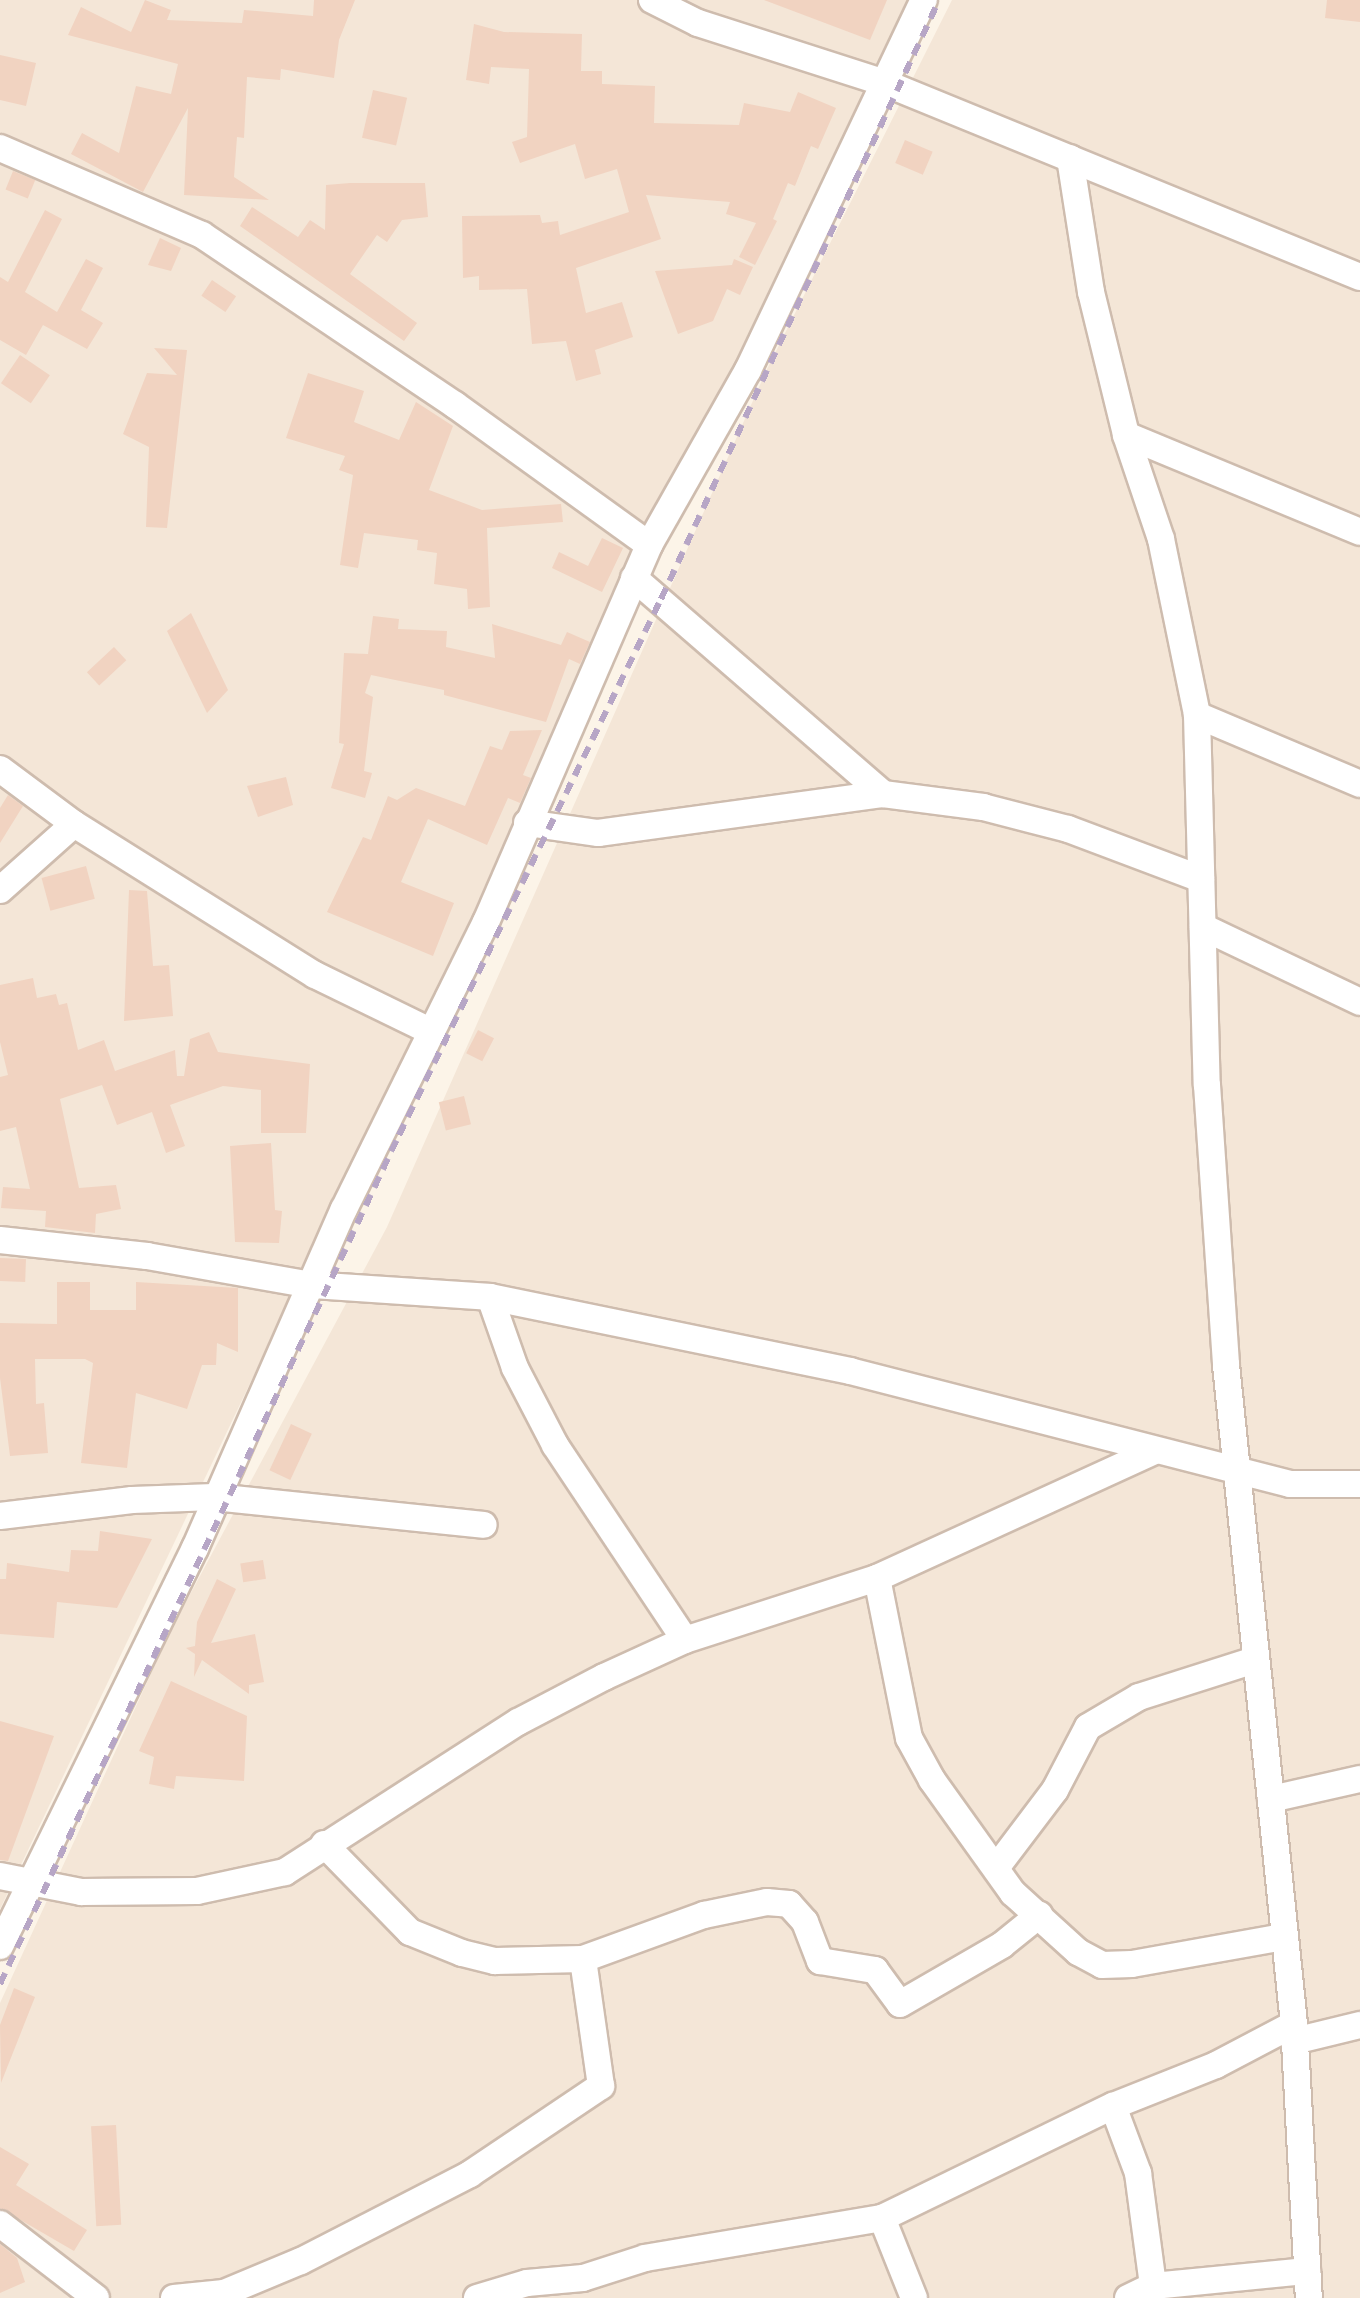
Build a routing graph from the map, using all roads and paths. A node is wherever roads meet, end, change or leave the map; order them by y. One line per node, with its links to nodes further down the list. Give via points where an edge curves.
1 (652, 0): 3 (street, via 698,23)
2 (924, 0): 3 (street)
3 (885, 83): 5 (street); 9 (street, via 748,370)
4 (0, 148): 9 (street, via 202,235 455,405)
5 (1070, 158): 6 (street); 7 (street, via 1091,292)
6 (1360, 277)
7 (1126, 435): 8 (street); 11 (street, via 1161,539)
8 (1360, 532)
9 (649, 545): 10 (street)
10 (634, 578): 14 (street); 15 (street)
11 (1197, 715): 13 (street); 17 (street)
12 (0, 769): 16 (street)
13 (1360, 784)
14 (883, 794): 15 (street, via 598,833); 17 (street, via 983,807 1068,829)
15 (527, 823): 21 (street)
16 (74, 824): 18 (street); 21 (street, via 315,975)
17 (1201, 879): 19 (street)
18 (0, 890)
19 (1203, 927): 20 (street); 26 (street, via 1207,1085)
20 (1360, 1002)
21 (432, 1032): 23 (street)
22 (0, 1240): 23 (street, via 147,1256)
23 (311, 1285): 24 (street); 28 (street)
24 (490, 1297): 25 (street, via 850,1371); 32 (street, via 515,1368 555,1445)
25 (1154, 1451): 26 (street); 31 (street)
26 (1236, 1472): 27 (street, via 1290,1484); 33 (street)
27 (1360, 1484)
28 (214, 1497): 29 (street, via 132,1500); 30 (street); 39 (street, via 195,1548)
29 (0, 1516)
30 (484, 1525)
31 (877, 1578): 32 (street); 37 (street, via 909,1738 932,1780)
32 (685, 1640): 36 (street, via 518,1722)
33 (1255, 1660): 35 (street); 37 (street, via 1139,1697 1088,1727 1055,1790)
34 (1360, 1779): 35 (street)
35 (1271, 1799): 41 (street)
36 (324, 1844): 39 (street, via 285,1872 197,1891 81,1892); 43 (street, via 410,1932 427,1941 495,1961)
37 (996, 1868): 40 (street, via 1013,1893)
38 (0, 1876): 39 (street)
39 (31, 1882): 42 (street)
40 (1039, 1915): 41 (street, via 1078,1952 1102,1965); 43 (street, via 1002,1945 900,2004 875,1970 820,1961 805,1922 789,1904 767,1902 704,1915)
41 (1283, 1937): 45 (street)
42 (0, 1946)
43 (583, 1959): 52 (street, via 601,2086 470,2174 301,2261 224,2293)
44 (1360, 2025): 45 (street)
45 (1294, 2032): 46 (street); 49 (street)
46 (1113, 2106): 47 (street); 50 (street, via 1138,2173)
47 (882, 2218): 53 (street, via 660,2255 583,2278 527,2283); 54 (street)
48 (0, 2224): 51 (street)
49 (1307, 2271): 50 (street); 56 (street)
50 (1153, 2286): 55 (street)
51 (96, 2298)
52 (174, 2298)
53 (477, 2298)
54 (914, 2298)
55 (1128, 2298)
56 (1309, 2298)

